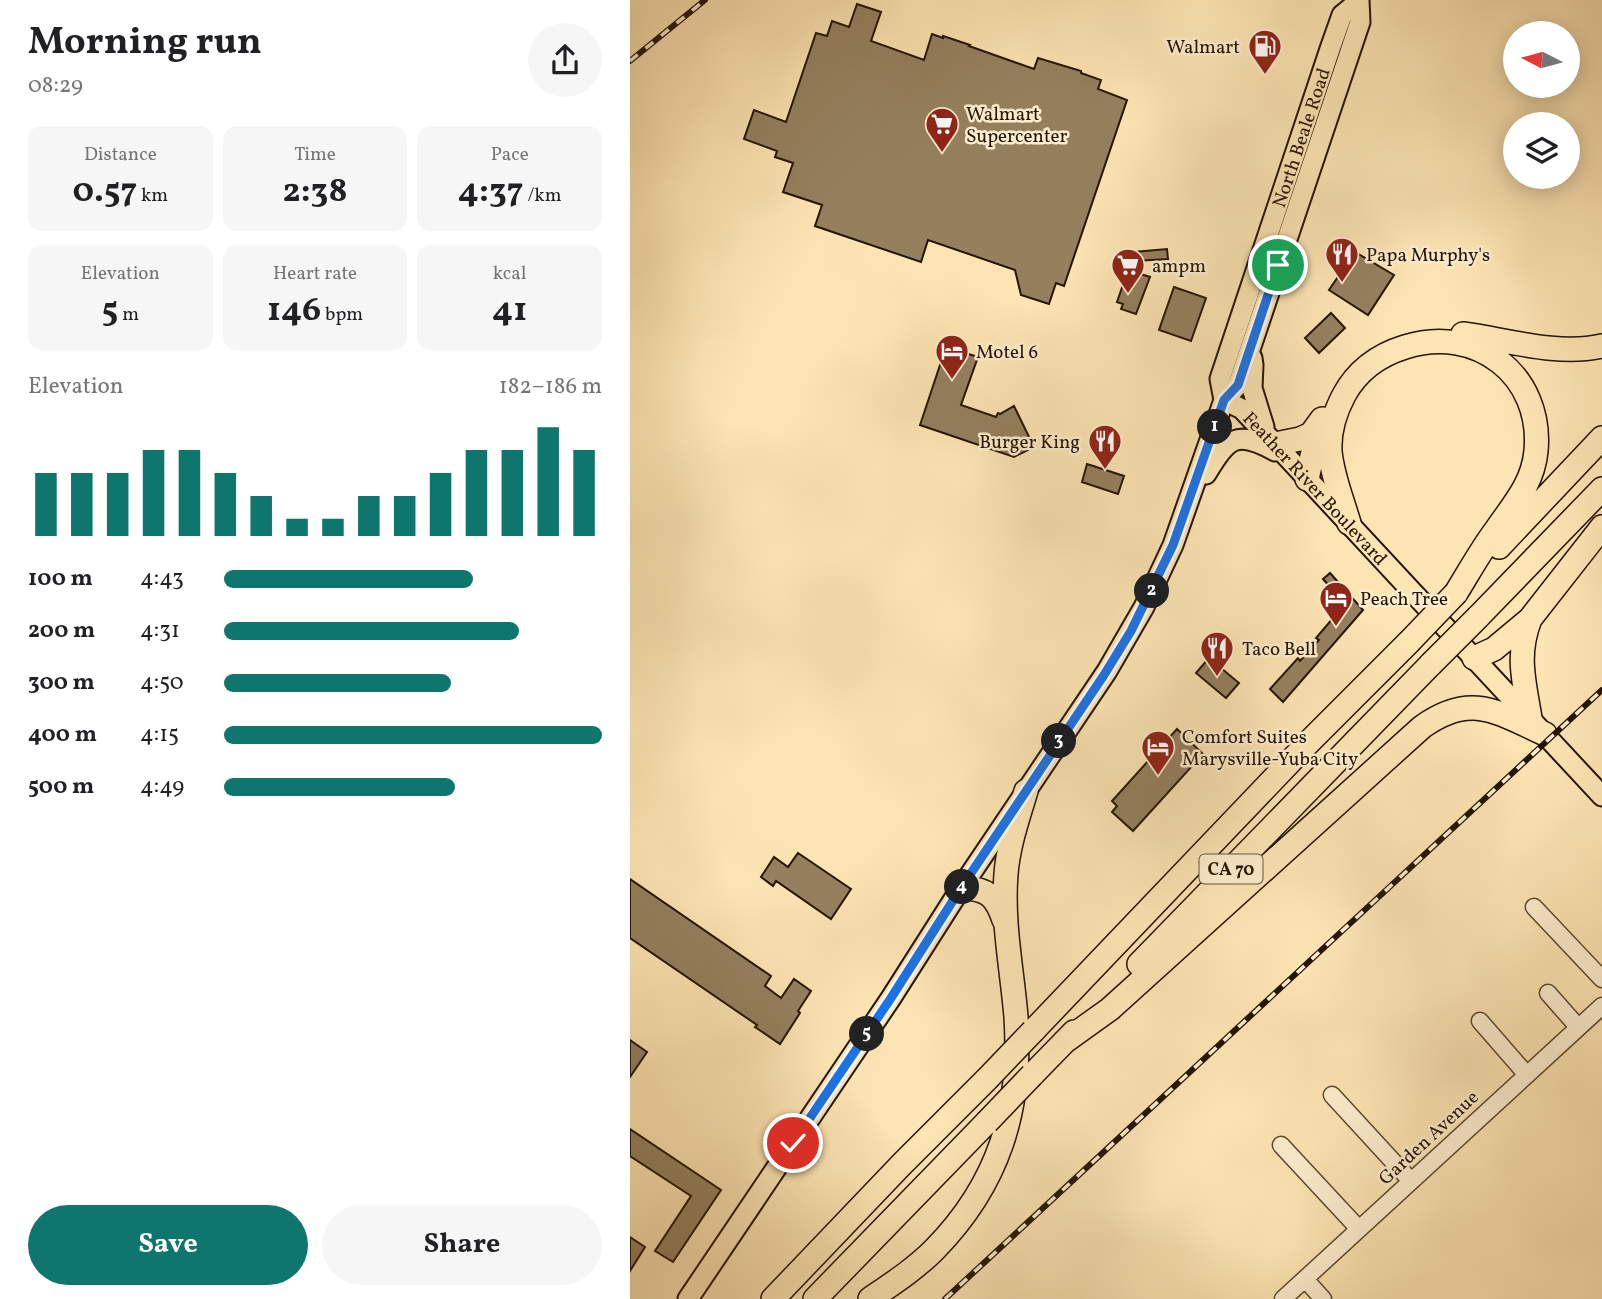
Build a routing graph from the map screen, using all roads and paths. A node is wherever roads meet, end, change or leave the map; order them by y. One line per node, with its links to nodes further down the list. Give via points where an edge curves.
1 (1359, 1): 3 (main road, North Beale Road, via 1360,22); 4 (main road, North Beale Road, via 1342,15 1330,49 1220,379)
2 (1602, 346): 5 (highway, via 1543,348 1445,332 1400,336 1353,366)
3 (1250, 349): 4 (main road, North Beale Road, via 1238,385); 7 (main road, via 1252,388)
4 (1224, 400): 7 (main road, Feather River Boulevard, via 1241,410); 10 (main road, North Beale Road)
5 (1325, 414): 7 (highway, via 1311,435); 8 (highway)
6 (1602, 438): 13 (highway, CA 70)
7 (1276, 446): 8 (main road, Feather River Boulevard); 10 (main road, via 1249,439 1230,443)
8 (1307, 480): 11 (main road, Feather River Boulevard)
9 (1602, 489): 27 (highway, CA 70, bridge)
10 (1191, 495): 17 (main road, North Beale Road, via 1166,561 1131,631)
11 (1349, 523): 13 (highway, via 1330,450 1338,406 1356,377 1381,356 1422,342 1443,340 1484,351 1525,391 1533,410 1536,451 1522,493); 15 (main road, Feather River Boulevard)
12 (1602, 527): 14 (highway)
13 (1456, 593): 35 (highway, CA 70, bridge)
14 (1530, 619): 15 (highway, via 1494,649); 16 (highway, via 1521,654 1522,672)
15 (1474, 658): 16 (main road, Feather River Boulevard)
16 (1537, 726): 18 (main road, Feather River Boulevard); 27 (highway, via 1473,708 1438,715 1110,1009)
17 (1026, 791): 19 (main road, North Beale Road); 21 (highway, via 1008,855)
18 (1602, 796)
19 (961, 888): 21 (highway, via 991,895); 34 (main road, North Beale Road)
20 (1534, 907): 22 (street)
21 (1005, 923): 37 (highway, via 1016,1018 1016,1069 1010,1115 994,1165 961,1221 932,1252)
22 (1602, 979)
23 (1548, 993): 26 (street)
24 (1602, 1006): 26 (street, Garden Avenue)
25 (1480, 1021): 28 (street)
26 (1578, 1027): 28 (street, Garden Avenue)
27 (1064, 1042): 36 (highway, CA 70, bridge)
28 (1527, 1074): 31 (street, Garden Avenue)
29 (1332, 1095): 31 (street)
30 (1281, 1145): 32 (street)
31 (1411, 1181): 32 (street, Garden Avenue)
32 (1359, 1229): 33 (street, Garden Avenue)
33 (1304, 1279): 38 (street, Garden Avenue); 39 (street)
34 (688, 1299)
35 (773, 1299)
36 (815, 1299)
37 (870, 1299)
38 (1283, 1299)
39 (1323, 1299)

